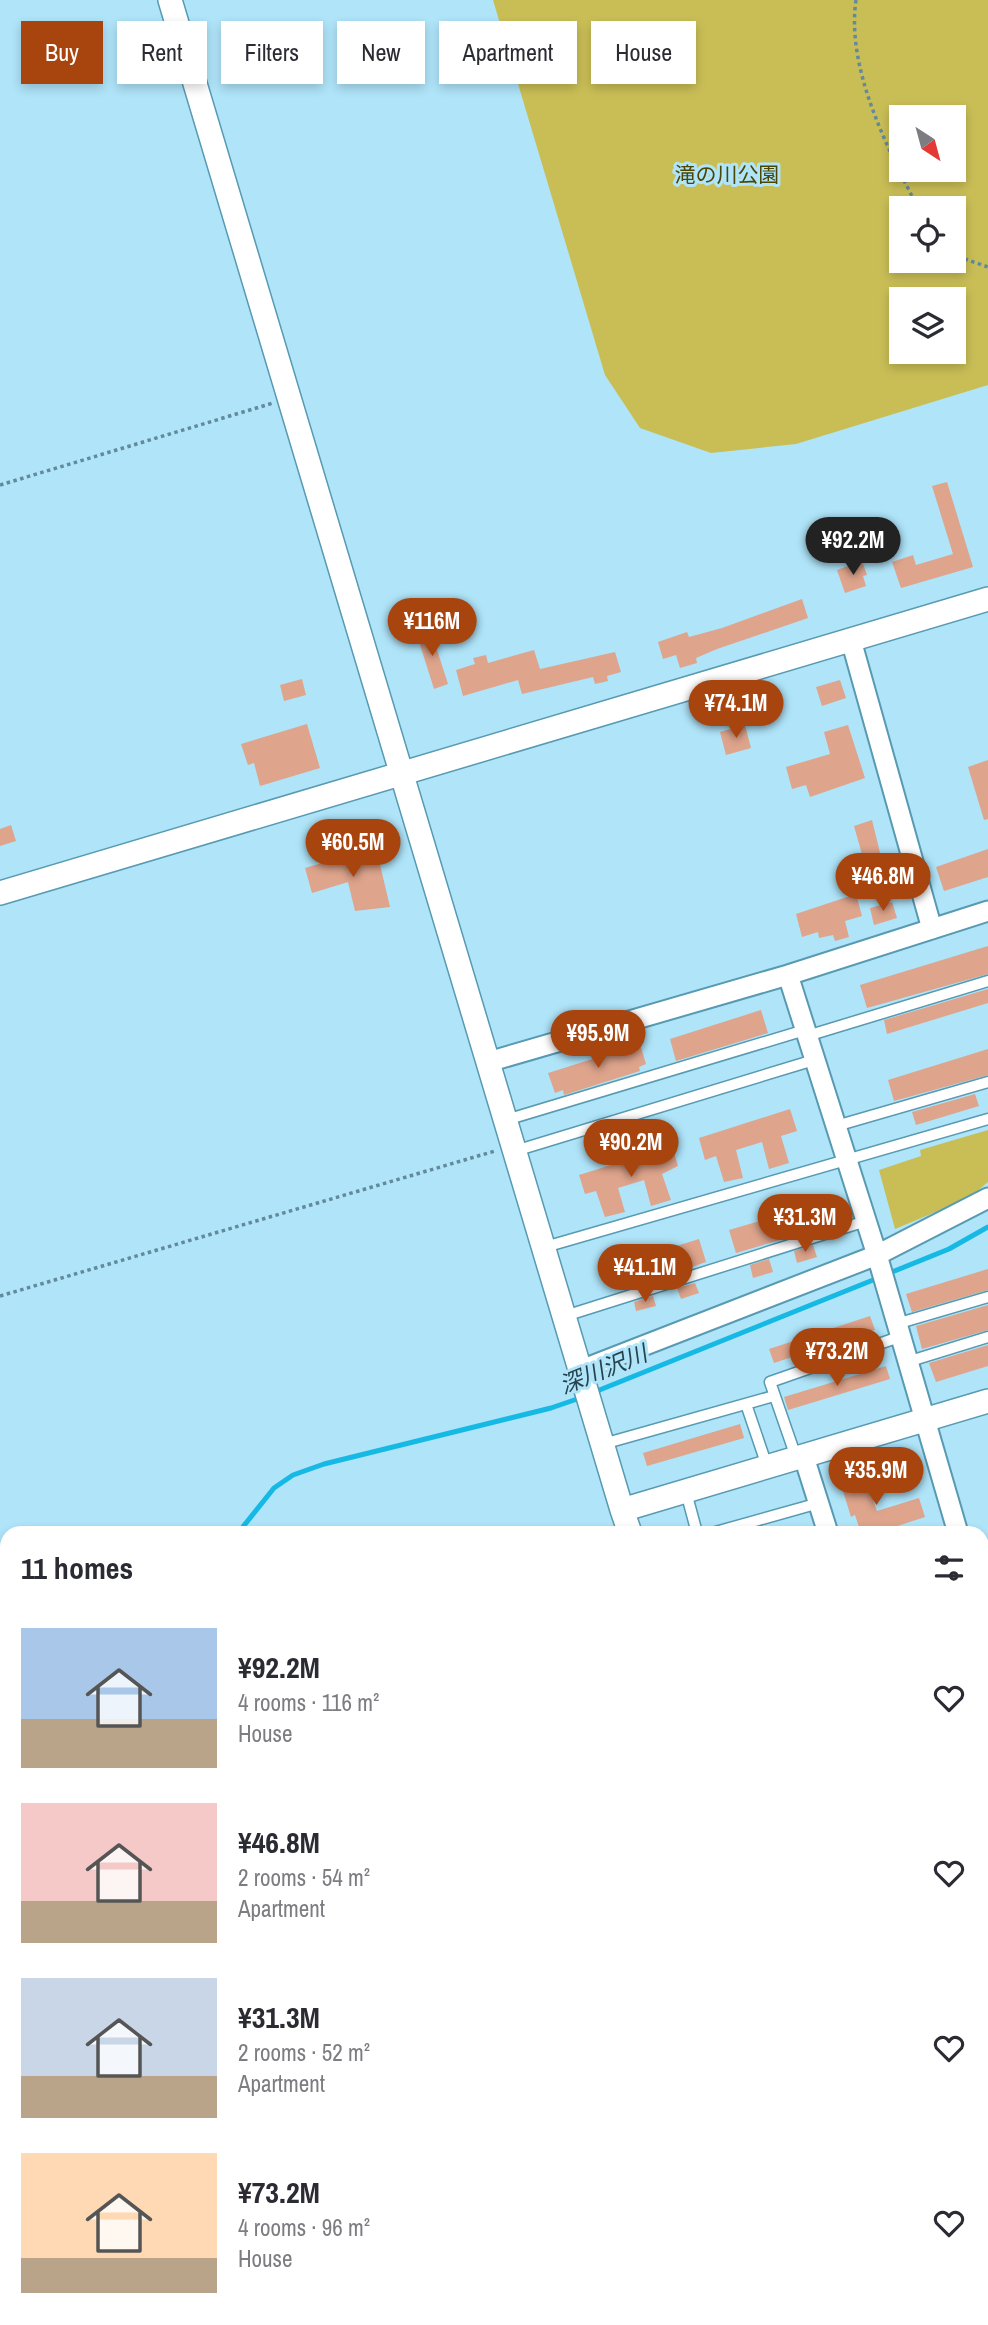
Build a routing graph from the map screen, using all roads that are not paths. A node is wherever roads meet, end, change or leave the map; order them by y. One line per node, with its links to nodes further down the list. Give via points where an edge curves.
1 (170, 0): 4 (street)
2 (987, 603): 3 (street)
3 (851, 640): 4 (street); 7 (street)
4 (400, 773): 5 (street); 12 (street)
5 (0, 893)
6 (988, 911): 7 (street)
7 (932, 929): 8 (street)
8 (788, 975): 10 (street); 12 (street)
9 (988, 981): 10 (lane)
10 (806, 1033): 11 (street); 15 (lane)
11 (814, 1060): 16 (street); 17 (lane)
12 (488, 1062): 15 (street)
13 (988, 1082): 16 (lane)
14 (988, 1119): 18 (lane)
15 (506, 1120): 17 (street)
16 (836, 1126): 18 (street)
17 (514, 1148): 21 (street)
18 (846, 1159): 20 (street); 21 (lane)
19 (988, 1198): 22 (street)
20 (866, 1221): 22 (street); 24 (lane)
21 (544, 1248): 24 (street)
22 (880, 1269): 25 (street); 28 (street)
23 (988, 1297): 25 (lane)
24 (565, 1316): 28 (street)
25 (897, 1330): 27 (street); 29 (lane, via 770,1382)
26 (988, 1337): 27 (lane)
27 (907, 1362): 32 (street)
28 (586, 1387): 33 (street)
29 (774, 1396): 31 (lane); 34 (lane)
30 (988, 1401): 32 (street)
31 (746, 1404): 33 (lane); 35 (lane)
32 (926, 1420): 34 (street); 43 (street)
33 (603, 1444): 38 (street)
34 (800, 1458): 35 (street); 37 (street)
35 (767, 1468): 36 (street)
36 (686, 1492): 38 (street); 40 (lane)
37 (819, 1503): 41 (lane); 42 (street)
38 (622, 1510): 39 (street)
39 (628, 1526)
40 (695, 1526)
41 (737, 1526)
42 (826, 1526)
43 (956, 1526)

